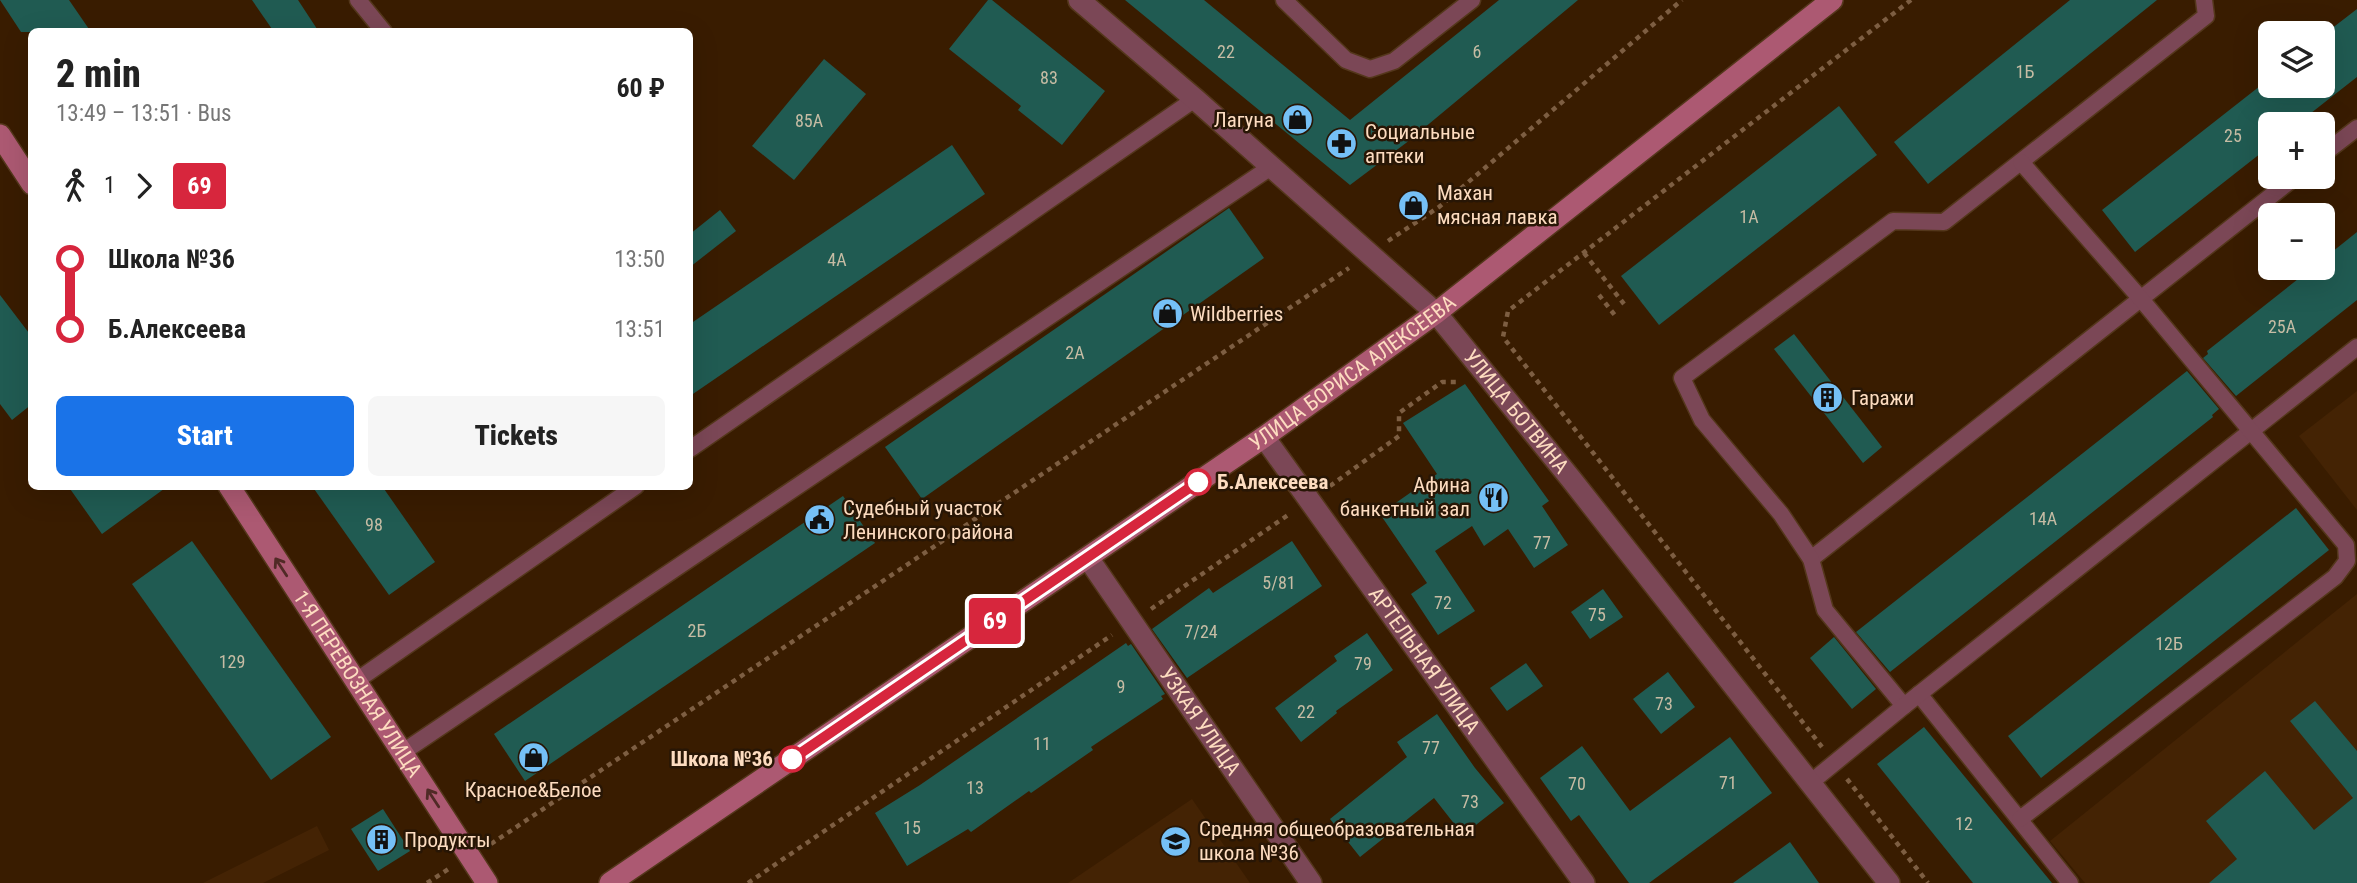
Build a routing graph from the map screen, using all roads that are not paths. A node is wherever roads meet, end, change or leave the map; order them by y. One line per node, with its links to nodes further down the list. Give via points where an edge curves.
1 (358, 0): 7 (lane)
2 (1079, 0): 8 (street, УЛИЦА БОТВИНА)
3 (1284, 0): 4 (lane, via 1346,60 1370,69 1394,61)
4 (1472, 0)
5 (1832, 0): 17 (main road, УЛИЦА БОРИСА АЛЕКСЕЕВА)
6 (2204, 0): 12 (lane, via 2206,16)
7 (380, 28)
8 (1195, 99): 13 (street, УЛИЦА БОТВИНА); 21 (lane)
9 (2357, 128): 11 (lane)
10 (0, 135): 14 (main road)
11 (2335, 145)
12 (2021, 162): 16 (lane); 25 (lane, via 1944,222 1893,221 1682,378 1702,420 1781,514)
13 (1271, 167): 17 (street, УЛИЦА БОТВИНА); 29 (lane)
14 (28, 178)
15 (2280, 189): 16 (lane)
16 (2140, 299): 19 (lane); 25 (lane)
17 (1436, 313): 20 (main road, УЛИЦА БОРИСА АЛЕКСЕЕВА); 30 (street, УЛИЦА БОТВИНА)
18 (2357, 347): 19 (lane)
19 (2249, 432): 27 (lane); 31 (lane, via 2346,545 2347,561 2335,577)
20 (1264, 437): 24 (main road, УЛИЦА БОРИСА АЛЕКСЕЕВА); 35 (street, АРТЕЛЬНАЯ УЛИЦА)
21 (693, 447)
22 (232, 490): 26 (main road, 1-Я ПЕРЕВОЗНАЯ УЛИЦА, one-way to 22)
23 (630, 490): 26 (lane)
24 (1088, 558): 33 (main road, УЛИЦА БОРИСА АЛЕКСЕЕВА); 34 (street, УЗКАЯ УЛИЦА)
25 (1811, 559): 28 (lane, via 1825,610)
26 (355, 681): 29 (main road, 1-Я ПЕРЕВОЗНАЯ УЛИЦА)
27 (1919, 694): 28 (lane); 31 (lane)
28 (1904, 706): 30 (lane)
29 (402, 752): 32 (main road, 1-Я ПЕРЕВОЗНАЯ УЛИЦА, one-way to 29)
30 (1810, 783): 36 (street, УЛИЦА БОТВИНА)
31 (2020, 819): 37 (lane)
32 (487, 883)
33 (610, 883)
34 (1311, 883)
35 (1584, 883)
36 (1889, 883)
37 (2070, 883)

